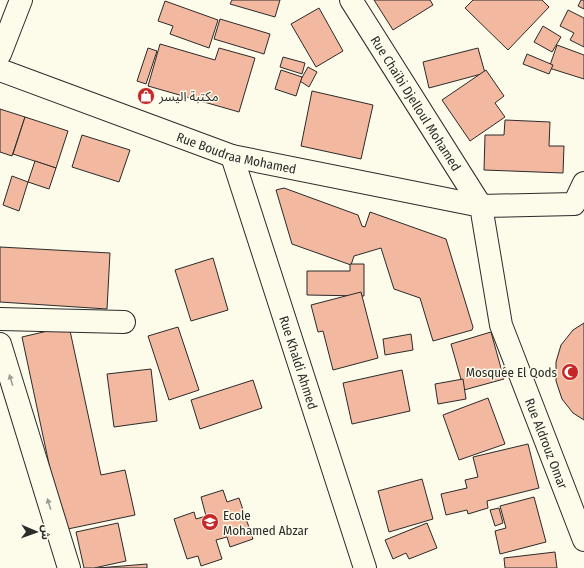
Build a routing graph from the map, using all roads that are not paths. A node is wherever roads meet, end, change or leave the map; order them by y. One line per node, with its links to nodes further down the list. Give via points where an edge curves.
1 (21, 0): 3 (street)
2 (352, 0): 8 (street, Rue Chaïbi Djelloul Mohamed)
3 (0, 54)
4 (0, 70): 5 (street, Rue Boudraa Mohamed)
5 (232, 156): 8 (street, Rue Boudraa Mohamed); 14 (street, Rue Khaldi Ahmed)
6 (584, 183): 7 (street)
7 (579, 204): 8 (street, Rue Boudraa Mohamed)
8 (481, 206): 12 (street, Rue Aldrouz Omar, via 501,325)
9 (0, 319): 10 (street)
10 (124, 322)
11 (0, 344): 13 (street, one-way to 11)
12 (584, 540)
13 (69, 568)
14 (365, 568)

